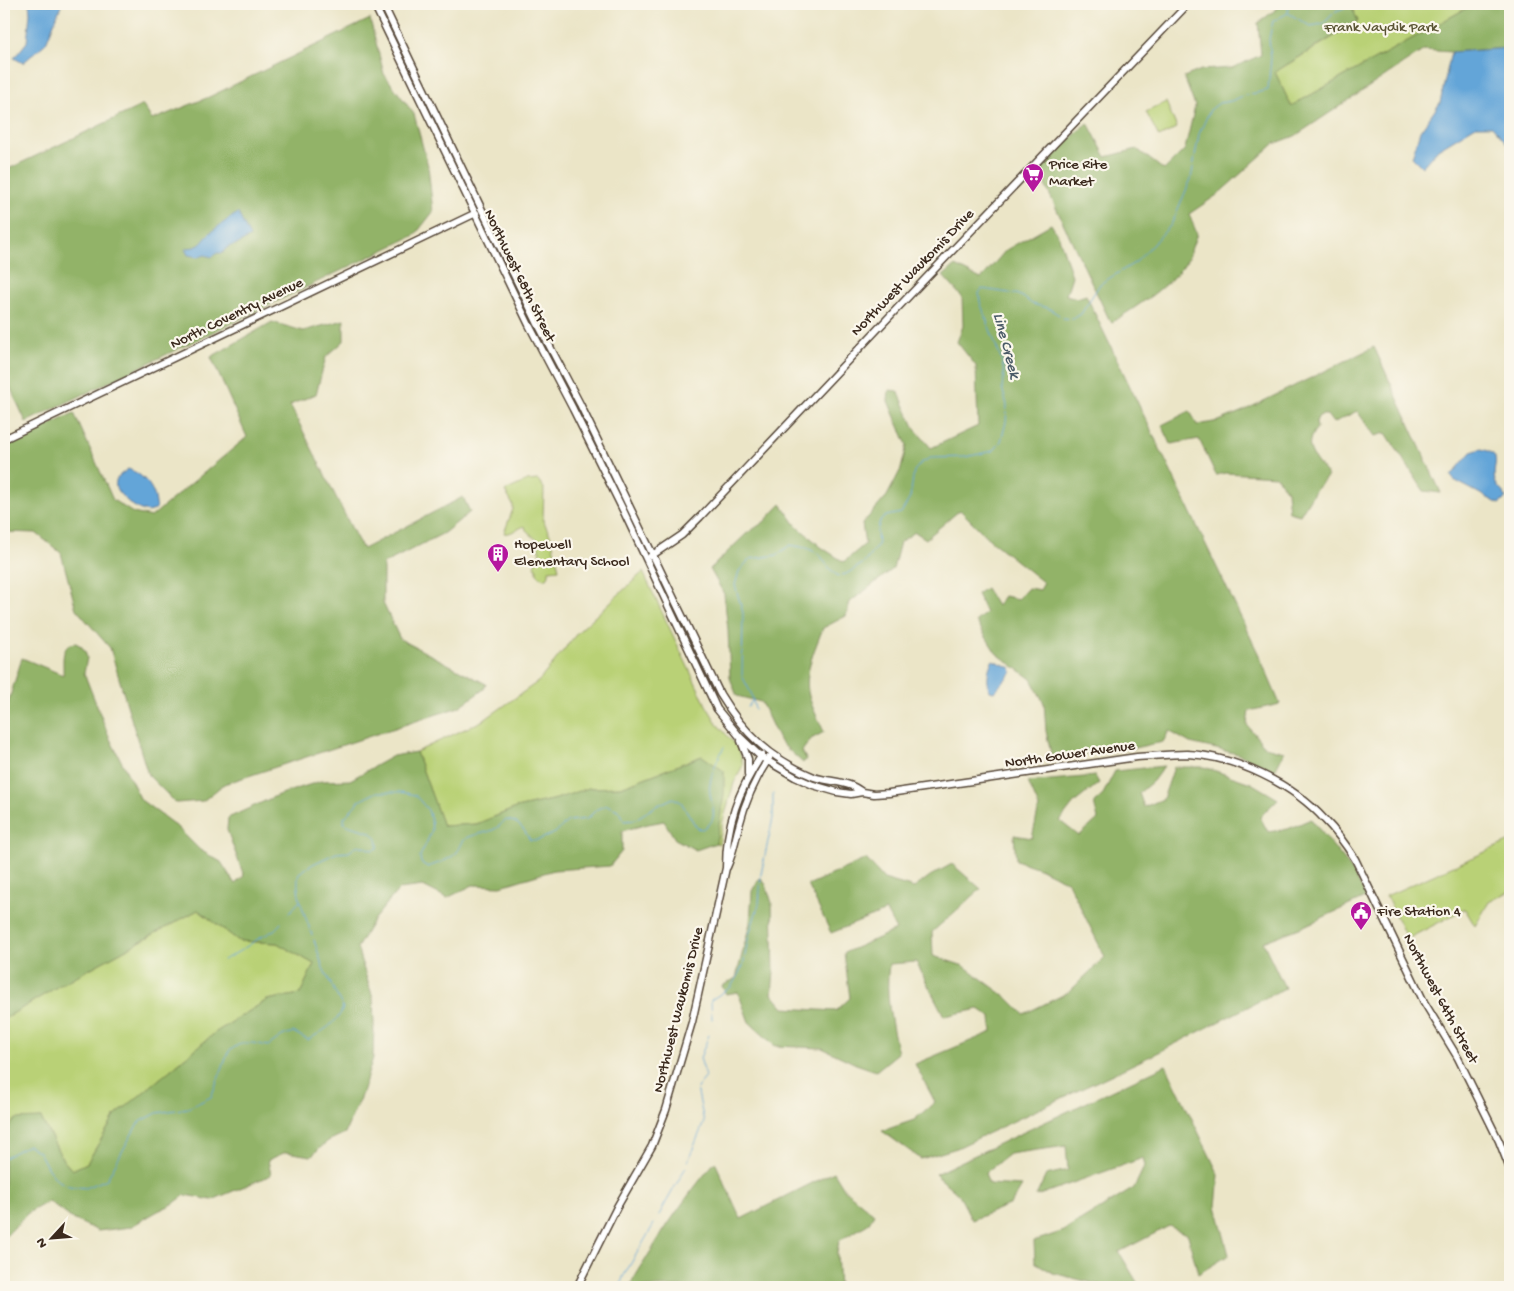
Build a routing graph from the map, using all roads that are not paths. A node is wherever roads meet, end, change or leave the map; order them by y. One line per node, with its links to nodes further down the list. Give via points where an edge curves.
1 (374, 4): 5 (main road, Northwest 68th Street)
2 (383, 4): 4 (main road, Northwest 68th Street)
3 (1188, 4): 9 (main road, Northwest Waukomis Drive, via 700,518)
4 (482, 210): 5 (main road, North Coventry Avenue); 7 (main road, Northwest 68th Street)
5 (474, 214): 6 (main road, North Coventry Avenue); 8 (main road, Northwest 68th Street)
6 (4, 439)
7 (631, 507): 8 (main road); 9 (main road, Northwest 68th Street)
8 (623, 510): 10 (main road, Northwest 68th Street)
9 (653, 555): 10 (main road, Northwest Waukomis Drive); 12 (main road, via 720,694 731,713)
10 (646, 558): 11 (main road, North Gower Avenue, via 717,709)
11 (740, 738): 14 (main road, North Gower Avenue); 16 (main road, via 748,759)
12 (765, 750): 13 (main road, North Gower Avenue); 14 (main road, Northwest Waukomis Drive)
13 (772, 754): 15 (main road, Northwest Waukomis Drive); 18 (main road, North Gower Avenue, via 815,777 852,786)
14 (761, 757): 15 (main road, North Gower Avenue); 16 (main road, Northwest Waukomis Drive)
15 (767, 761): 18 (main road, North Gower Avenue, via 813,785 851,794); 19 (main road, Northwest Waukomis Drive, via 745,805)
16 (747, 778): 19 (main road, Northwest Waukomis Drive, via 733,814)
17 (1278, 782): 18 (main road, North Gower Avenue, via 1224,760 1168,754 889,793); 20 (main road, Northwest 64th Street, via 1324,818 1355,859 1424,1002 1458,1058)
18 (862, 792)
19 (726, 868): 21 (main road, Northwest Waukomis Drive, via 692,1022 666,1110 652,1146)
20 (1510, 1169)
21 (577, 1287)

